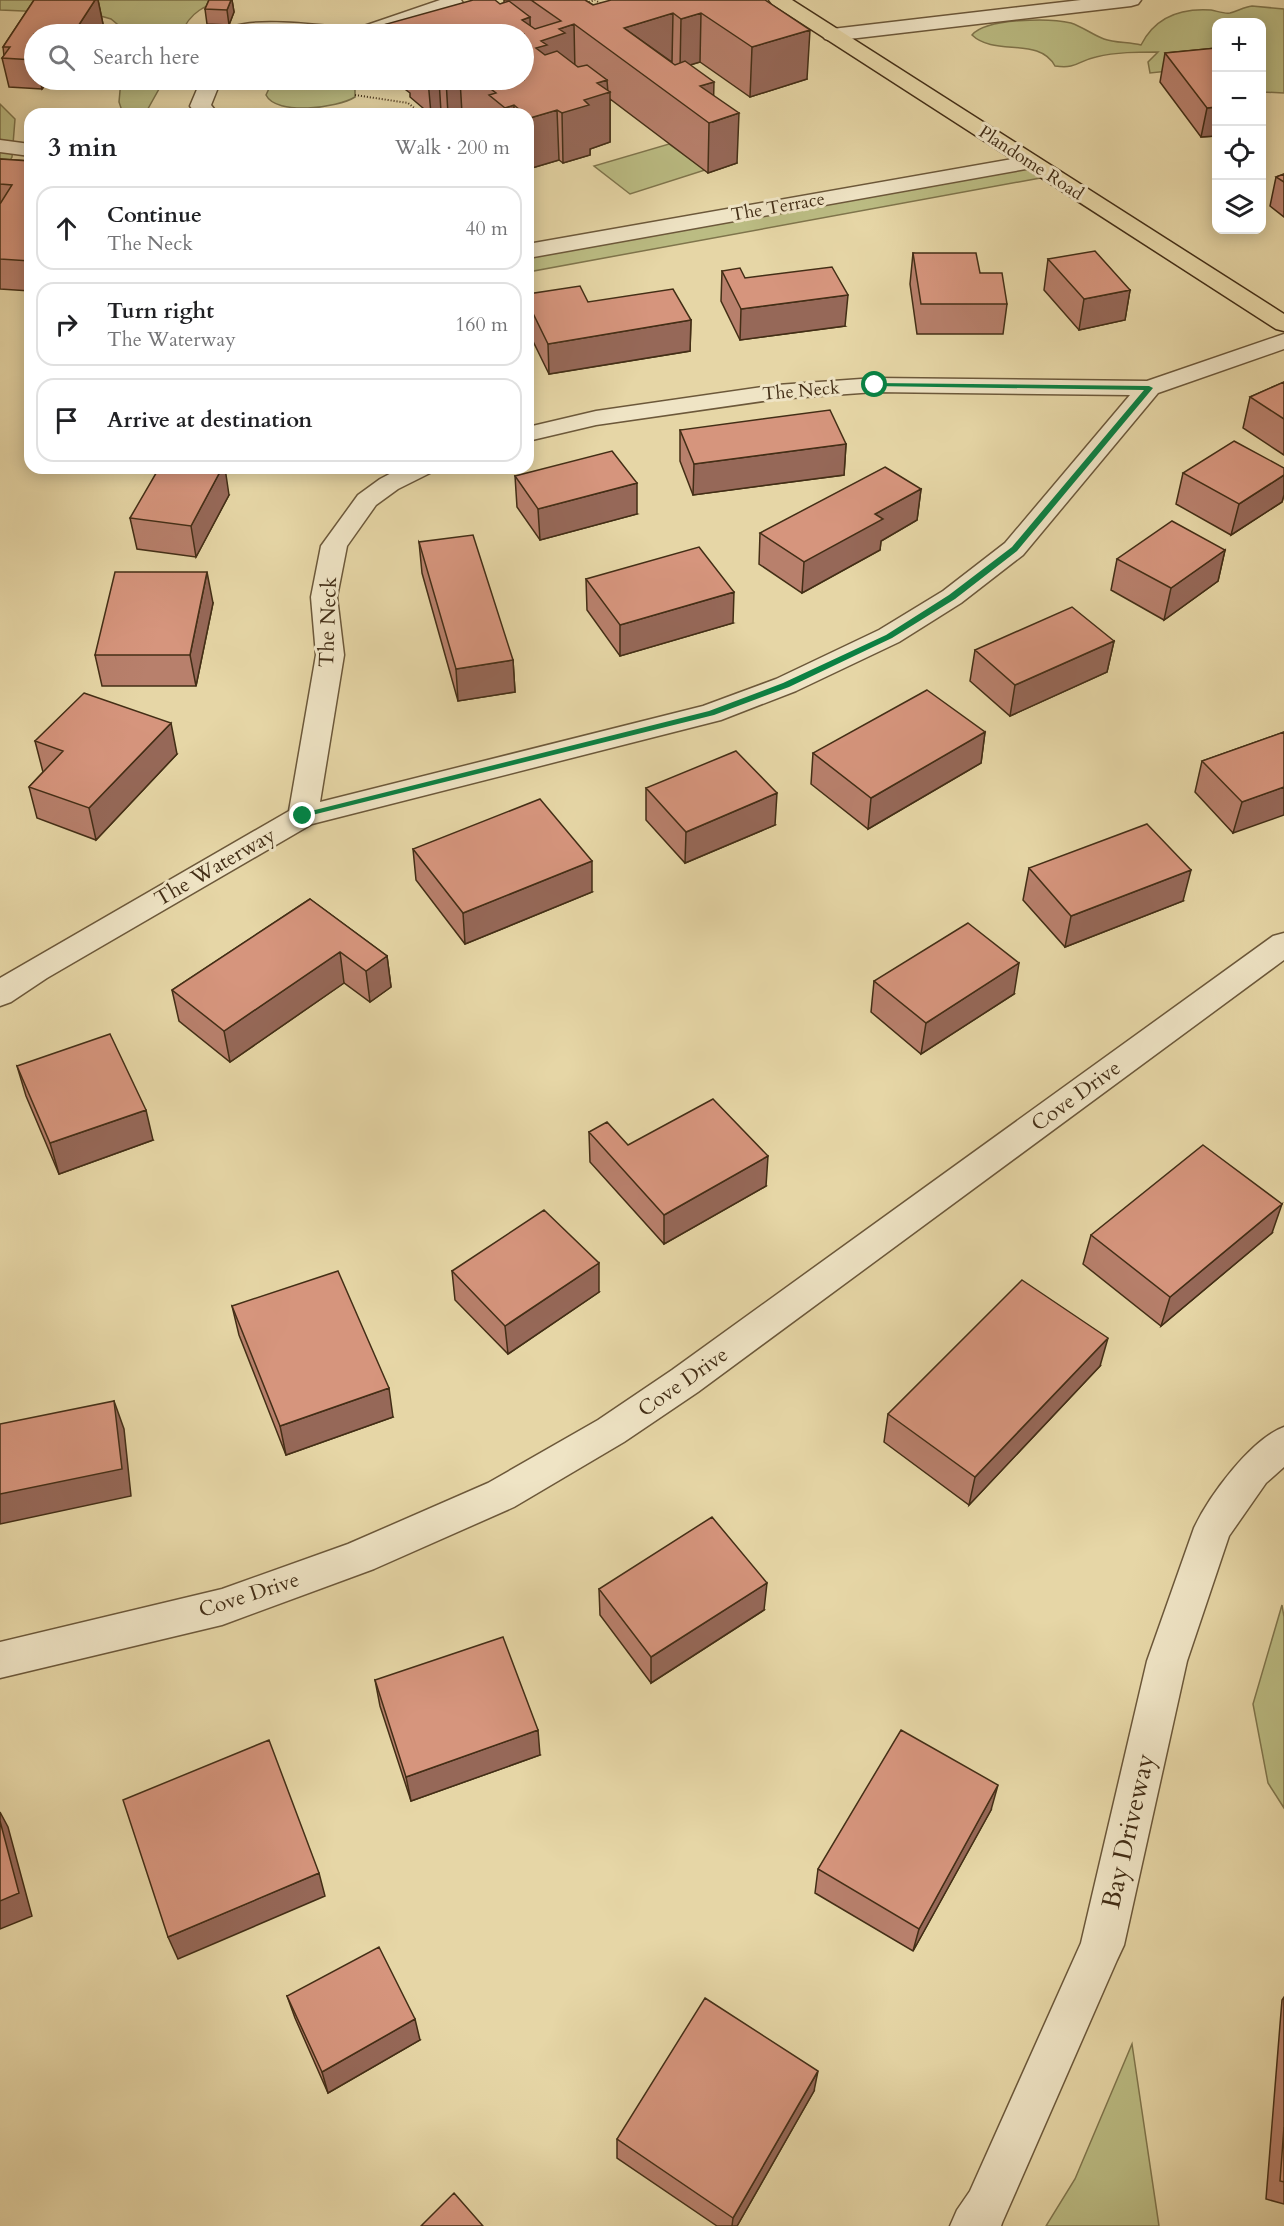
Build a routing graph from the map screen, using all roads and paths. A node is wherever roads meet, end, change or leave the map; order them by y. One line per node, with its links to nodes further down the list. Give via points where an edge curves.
1 (779, 0): 8 (main road, Plandome Road)
2 (1131, 0): 8 (street)
3 (452, 1): 5 (street); 7 (street)
4 (585, 3): 6 (path, via 596,0)
5 (476, 4)
6 (604, 6)
7 (387, 24)
8 (832, 35): 15 (main road, Plandome Road)
9 (207, 90): 11 (street)
10 (355, 95): 12 (path, via 408,103)
11 (202, 108)
12 (414, 108)
13 (0, 147): 14 (street)
14 (24, 149)
15 (1029, 162): 16 (street, The Terrace); 17 (main road, Plandome Road)
16 (534, 247)
17 (1284, 324)
18 (1284, 340): 19 (street)
19 (1149, 388): 20 (street, The Neck, via 875,385 777,392 596,418); 22 (street, The Waterway, via 1014,549 952,597 889,636 786,685 711,713)
20 (534, 433)
21 (409, 474): 22 (street, The Neck, via 367,500 334,546 324,597 330,654)
22 (303, 816): 24 (street, The Waterway)
23 (1284, 944): 26 (street, Cove Drive, via 685,1382 501,1496 360,1557 222,1606)
24 (0, 994)
25 (1284, 1443): 27 (street, Bay Driveway, via 1253,1472 1213,1528 1167,1661 1102,1945 986,2207)
26 (0, 1660)
27 (973, 2226)

